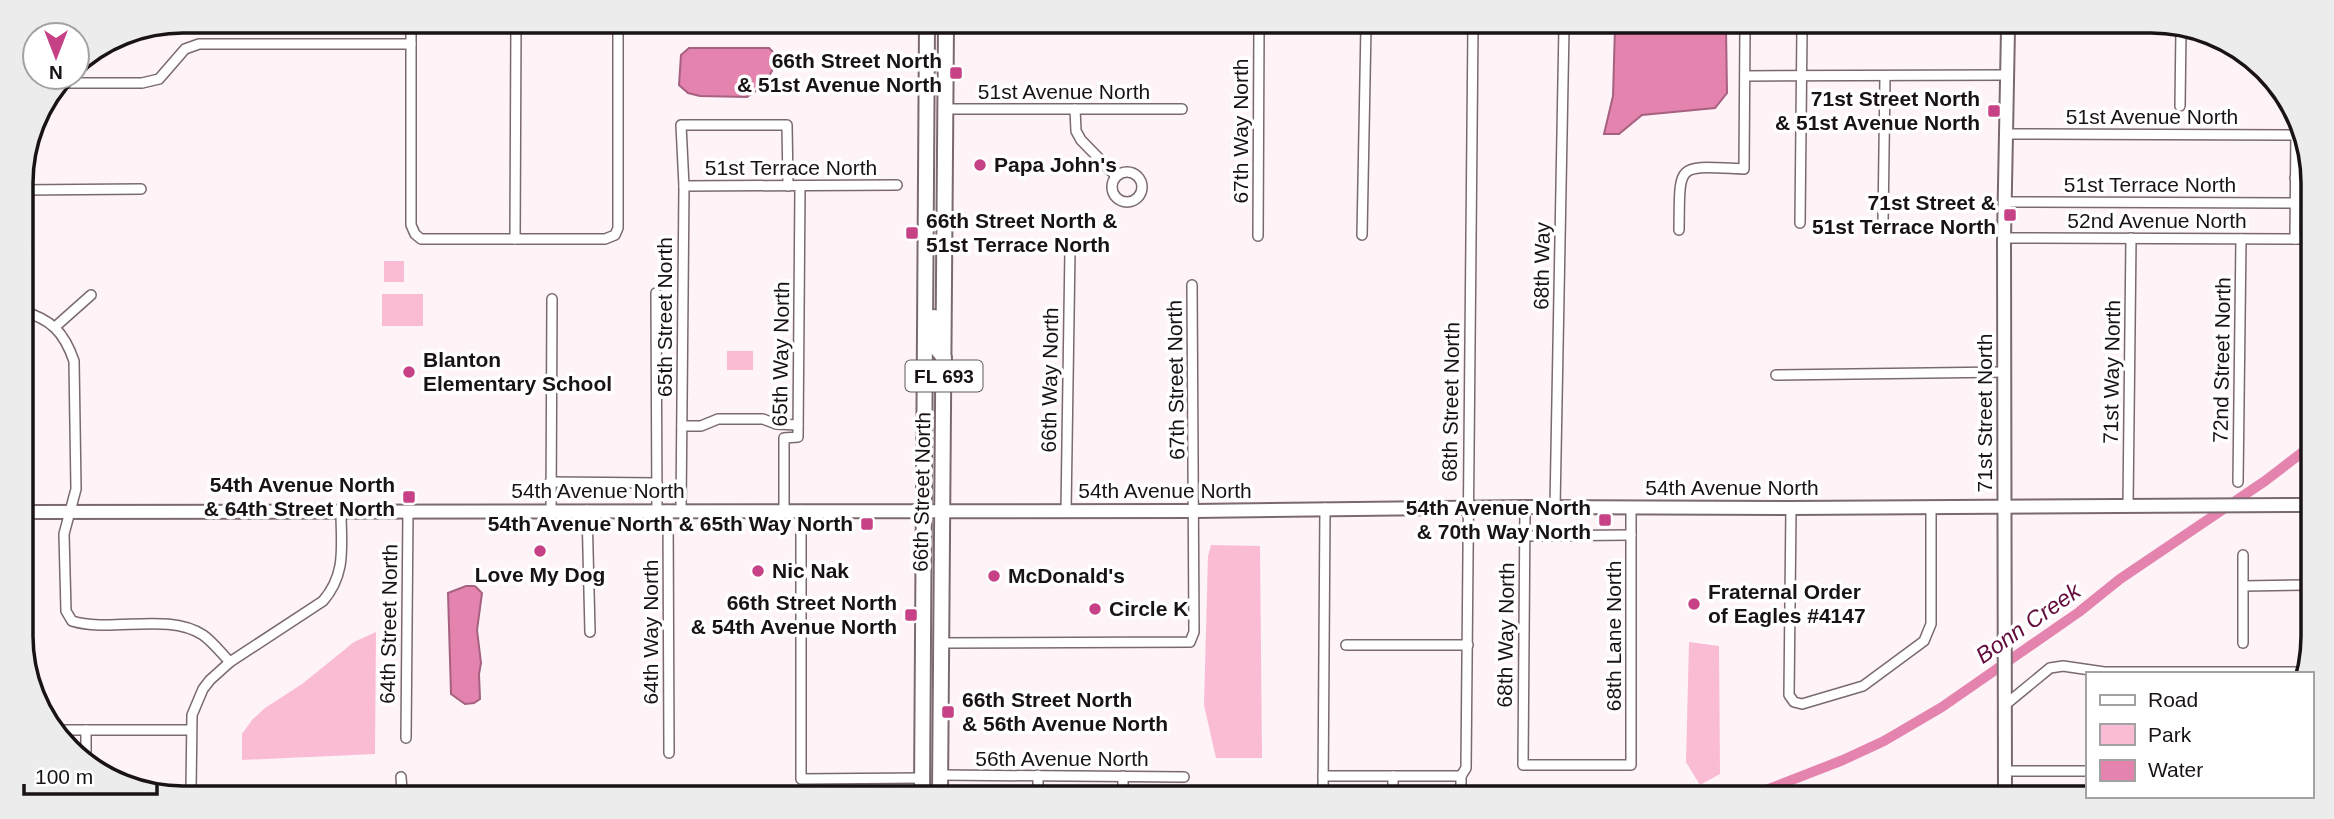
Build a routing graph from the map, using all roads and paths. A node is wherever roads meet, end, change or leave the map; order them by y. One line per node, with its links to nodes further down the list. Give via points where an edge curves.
1 (1258, 33): 46 (street, 67th Way North)
2 (1366, 33): 45 (street)
3 (1473, 33): 79 (street, 68th Street North)
4 (1563, 33): 76 (street, 68th Way)
5 (1745, 33): 18 (street)
6 (1802, 33): 19 (street)
7 (2008, 33): 17 (main road, 71st Street North)
8 (411, 34): 15 (street)
9 (516, 34): 49 (street)
10 (618, 34): 49 (street, via 615,234 605,239)
11 (927, 34): 26 (main road, 66th Street North / FL 693)
12 (936, 34): 16 (main road)
13 (946, 34): 16 (main road, 66th Street North / FL 693)
14 (2181, 36): 22 (street)
15 (411, 44): 21 (street, via 199,44 185,49 159,79); 49 (street, via 411,225 415,234 421,239)
16 (946, 70): 23 (main road, 66th Street North / FL 693)
17 (2007, 75): 20 (street); 28 (main road, 71st Street North)
18 (1745, 76): 19 (street); 43 (street, via 1744,169 1695,167 1685,171 1680,180)
19 (1802, 76): 20 (street); 41 (street)
20 (1885, 77): 42 (street)
21 (91, 83)
22 (2180, 106)
23 (946, 109): 24 (street, 51st Avenue North); 44 (main road, 66th Street North / FL 693)
24 (1075, 109): 25 (street, 51st Avenue North); 30 (street, via 1081,140)
25 (1182, 109)
26 (926, 124): 44 (main road, via 934,140 934,224); 53 (main road, 66th Street North / FL 693)
27 (2291, 131): 28 (street, 51st Avenue North)
28 (2007, 134): 39 (main road, 71st Street North)
29 (2296, 144): 31 (street)
30 (1116, 176)
31 (2295, 178): 32 (street); 40 (street)
32 (2300, 178)
33 (897, 185): 36 (street, 51st Terrace North)
34 (684, 186): 35 (street, 51st Terrace North); 35 (street, 65th Street North, via 681,125 787,125); 67 (street, 65th Street North)
35 (788, 186): 36 (street, 51st Terrace North)
36 (800, 186): 66 (street, 65th Way North)
37 (141, 189): 38 (street)
38 (34, 190)
39 (2006, 202): 40 (street, 51st Terrace North); 47 (main road, 71st Street North)
40 (2295, 203): 51 (street)
41 (1800, 223)
42 (1883, 223)
43 (1679, 230)
44 (945, 233): 57 (main road, 66th Street North / FL 693)
45 (1362, 235)
46 (1258, 236)
47 (2004, 238): 48 (street, 52nd Avenue North); 64 (main road, 71st Street North)
48 (2131, 238): 50 (street, 52nd Avenue North); 74 (street, 71st Way North)
49 (515, 239)
50 (2241, 239): 51 (street, 52nd Avenue North); 69 (street, 72nd Street North)
51 (2295, 239): 52 (street, 52nd Avenue North)
52 (2301, 239)
53 (925, 240): 57 (main road, via 934,252 935,286); 60 (main road, 66th Street North / FL 693)
54 (1070, 250): 88 (street, 66th Way North)
55 (1192, 285): 91 (street, 67th Street North)
56 (656, 293): 70 (street)
57 (945, 293): 63 (main road, 66th Street North / FL 693)
58 (91, 295): 62 (street)
59 (552, 299): 68 (street)
60 (925, 310): 63 (main road, via 933,313 934,345); 81 (main road, 66th Street North / FL 693)
61 (34, 314): 62 (street)
62 (55, 327): 93 (street, via 68,344 76,378 76,489)
63 (944, 358): 82 (main road, 66th Street North / FL 693)
64 (2004, 372): 65 (street); 73 (main road, 71st Street North)
65 (1776, 375)
66 (798, 425): 67 (street, via 718,419 701,426); 86 (street, 65th Way North, via 798,437 783,438)
67 (682, 426): 85 (street, 65th Street North)
68 (550, 482): 70 (street, 54th Avenue North); 83 (street)
69 (2238, 482)
70 (657, 483): 85 (street)
71 (2301, 505): 74 (main road, 54th Avenue North)
72 (1931, 506): 73 (main road, 54th Avenue North); 80 (main road, 54th Avenue North); 80 (street, via 1931,624 1924,641 1863,686 1802,704 1789,695)
73 (2004, 506): 74 (main road, 54th Avenue North); 109 (main road, 71st Street North)
74 (2128, 506)
75 (1525, 507): 76 (main road, 54th Avenue North); 79 (main road, 54th Avenue North); 95 (street, 68th Way North)
76 (1555, 507): 77 (main road, 54th Avenue North)
77 (1631, 507): 80 (main road, 54th Avenue North); 94 (street, 68th Lane North)
78 (1325, 508): 79 (main road, 54th Avenue North); 91 (main road, 54th Avenue North); 122 (street)
79 (1468, 508): 103 (street, 68th Street North)
80 (1791, 508)
81 (923, 509): 82 (main road, 54th Avenue North); 87 (main road, 54th Avenue North); 108 (main road, 66th Street North / FL 693)
82 (943, 509): 88 (main road, 54th Avenue North); 100 (main road, 66th Street North / FL 693)
83 (551, 510): 84 (main road, 54th Avenue North); 90 (main road, 54th Avenue North)
84 (587, 510): 85 (main road, 54th Avenue North); 99 (street)
85 (669, 510): 86 (main road, 54th Avenue North); 115 (street, 64th Way North)
86 (783, 510): 87 (main road, 54th Avenue North)
87 (801, 510): 133 (street, via 801,779)
88 (1066, 510): 91 (main road, 54th Avenue North)
89 (341, 511): 90 (main road, 54th Avenue North); 93 (main road, 54th Avenue North); 104 (street, via 342,564 332,590 323,601)
90 (408, 511): 113 (street, 64th Street North)
91 (1195, 511): 100 (street, 67th Street North, via 1194,632 1190,642)
92 (33, 512): 93 (main road, 54th Avenue North)
93 (69, 512): 104 (street, via 64,534 66,611 72,621 185,627 201,634)
94 (1631, 535): 95 (street); 116 (street, 68th Lane North, via 1632,765)
95 (1525, 536): 116 (street, 68th Way North)
96 (2244, 555): 98 (street)
97 (2301, 585): 98 (street)
98 (2244, 586): 101 (street)
99 (590, 632)
100 (941, 643): 119 (main road, 66th Street North / FL 693)
101 (2244, 643)
102 (1346, 645): 103 (street)
103 (1468, 645): 124 (street, 68th Street North, via 1466,768)
104 (230, 662): 112 (street, via 203,689)
105 (2104, 672): 107 (street)
106 (2104, 672): 109 (street, via 2050,668)
107 (2296, 672)
108 (923, 682): 119 (main road, via 932,700 934,767); 134 (main road, 66th Street North / FL 693)
109 (2005, 705): 117 (main road, 71st Street North)
110 (68, 730): 111 (street)
111 (86, 730): 112 (street); 114 (street)
112 (191, 730): 131 (street)
113 (406, 738)
114 (86, 749)
115 (669, 753)
116 (1523, 765)
117 (2005, 771): 118 (street); 130 (main road, 71st Street North)
118 (2086, 771)
119 (940, 775): 120 (street, 56th Avenue North); 135 (main road, 66th Street North / FL 693)
120 (1038, 775): 121 (street, 56th Avenue North); 136 (street)
121 (1122, 776): 126 (street, 56th Avenue North); 137 (street)
122 (1323, 776): 123 (street); 127 (street)
123 (1393, 776): 124 (street); 128 (street)
124 (1461, 776): 129 (street, 68th Street North)
125 (401, 777): 132 (street)
126 (1184, 777)
127 (1323, 785)
128 (1393, 785)
129 (1461, 785)
130 (2005, 785)
131 (191, 786)
132 (402, 786)
133 (916, 786)
134 (922, 786)
135 (940, 786)
136 (1038, 786)
137 (1122, 786)

